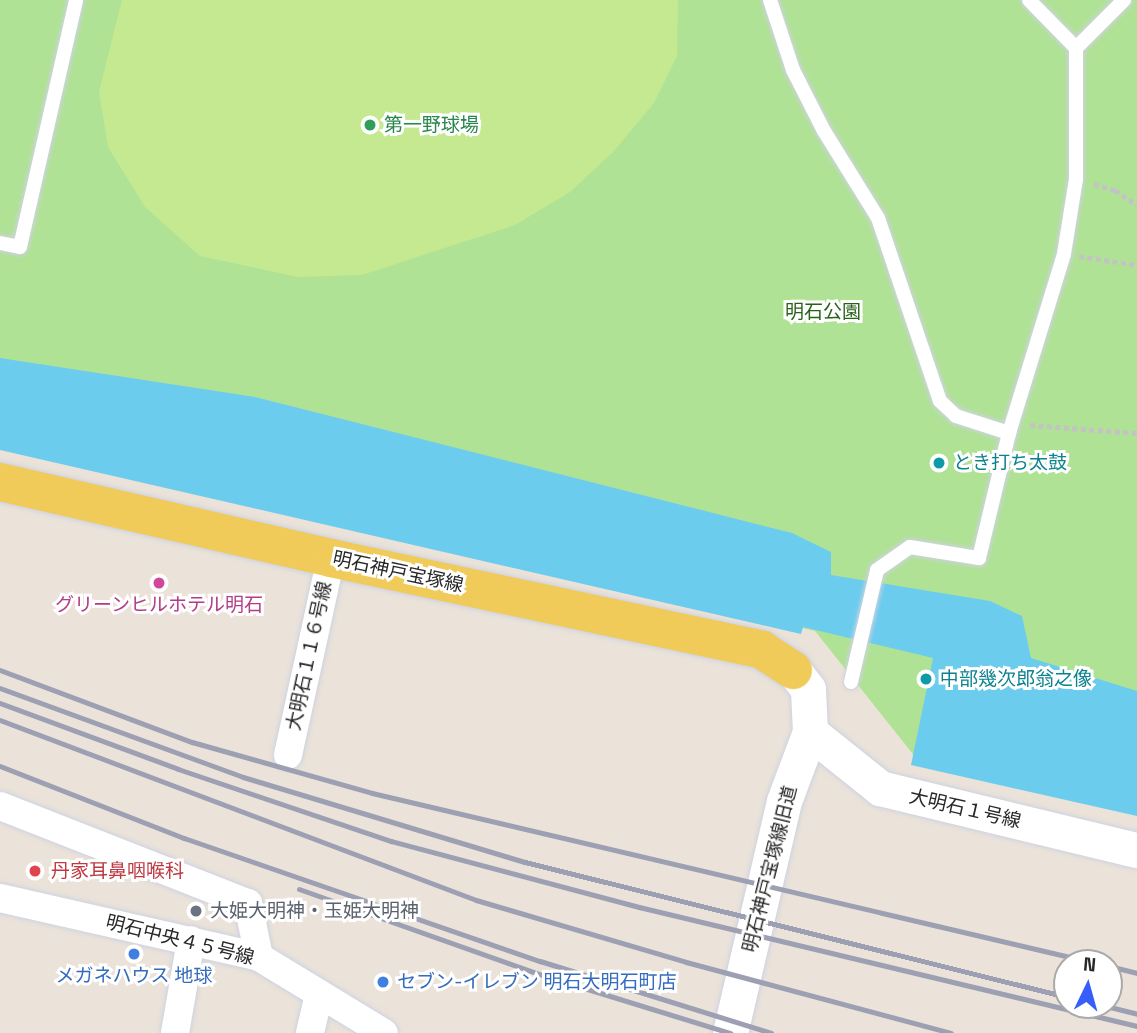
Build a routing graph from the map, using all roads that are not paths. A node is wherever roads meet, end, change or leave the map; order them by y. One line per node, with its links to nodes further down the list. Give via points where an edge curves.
1 (76, 0): 6 (lane, via 20,247)
2 (770, 0): 7 (lane, via 793,70 878,218 940,401 956,416)
3 (1029, 0): 5 (lane)
4 (1124, 0): 5 (lane)
5 (1076, 48): 7 (lane, via 1076,179 1064,254)
6 (0, 243)
7 (1011, 428): 11 (lane, via 979,558 910,547 877,570)
8 (0, 482): 9 (main road, 明石神戸宝塚線)
9 (331, 558): 10 (main road, 明石神戸宝塚線, via 762,650); 13 (street, 大明石１１６号線)
10 (793, 670): 12 (street, 明石神戸宝塚線旧道, via 808,689)
11 (851, 682)
12 (810, 732): 15 (street, 大明石１号線, via 880,789); 23 (street, 明石神戸宝塚線旧道, via 784,801)
13 (288, 755)
14 (0, 806): 18 (street, via 248,903)
15 (1137, 850)
16 (0, 898): 17 (street, 明石中央４５号線)
17 (191, 940): 18 (street, 明石中央４５号線); 20 (street)
18 (259, 957): 19 (street, 明石中央４５号線)
19 (319, 994): 21 (street); 22 (street, 明石中央４５号線)
20 (175, 1033)
21 (310, 1033)
22 (384, 1033)
23 (730, 1033)

